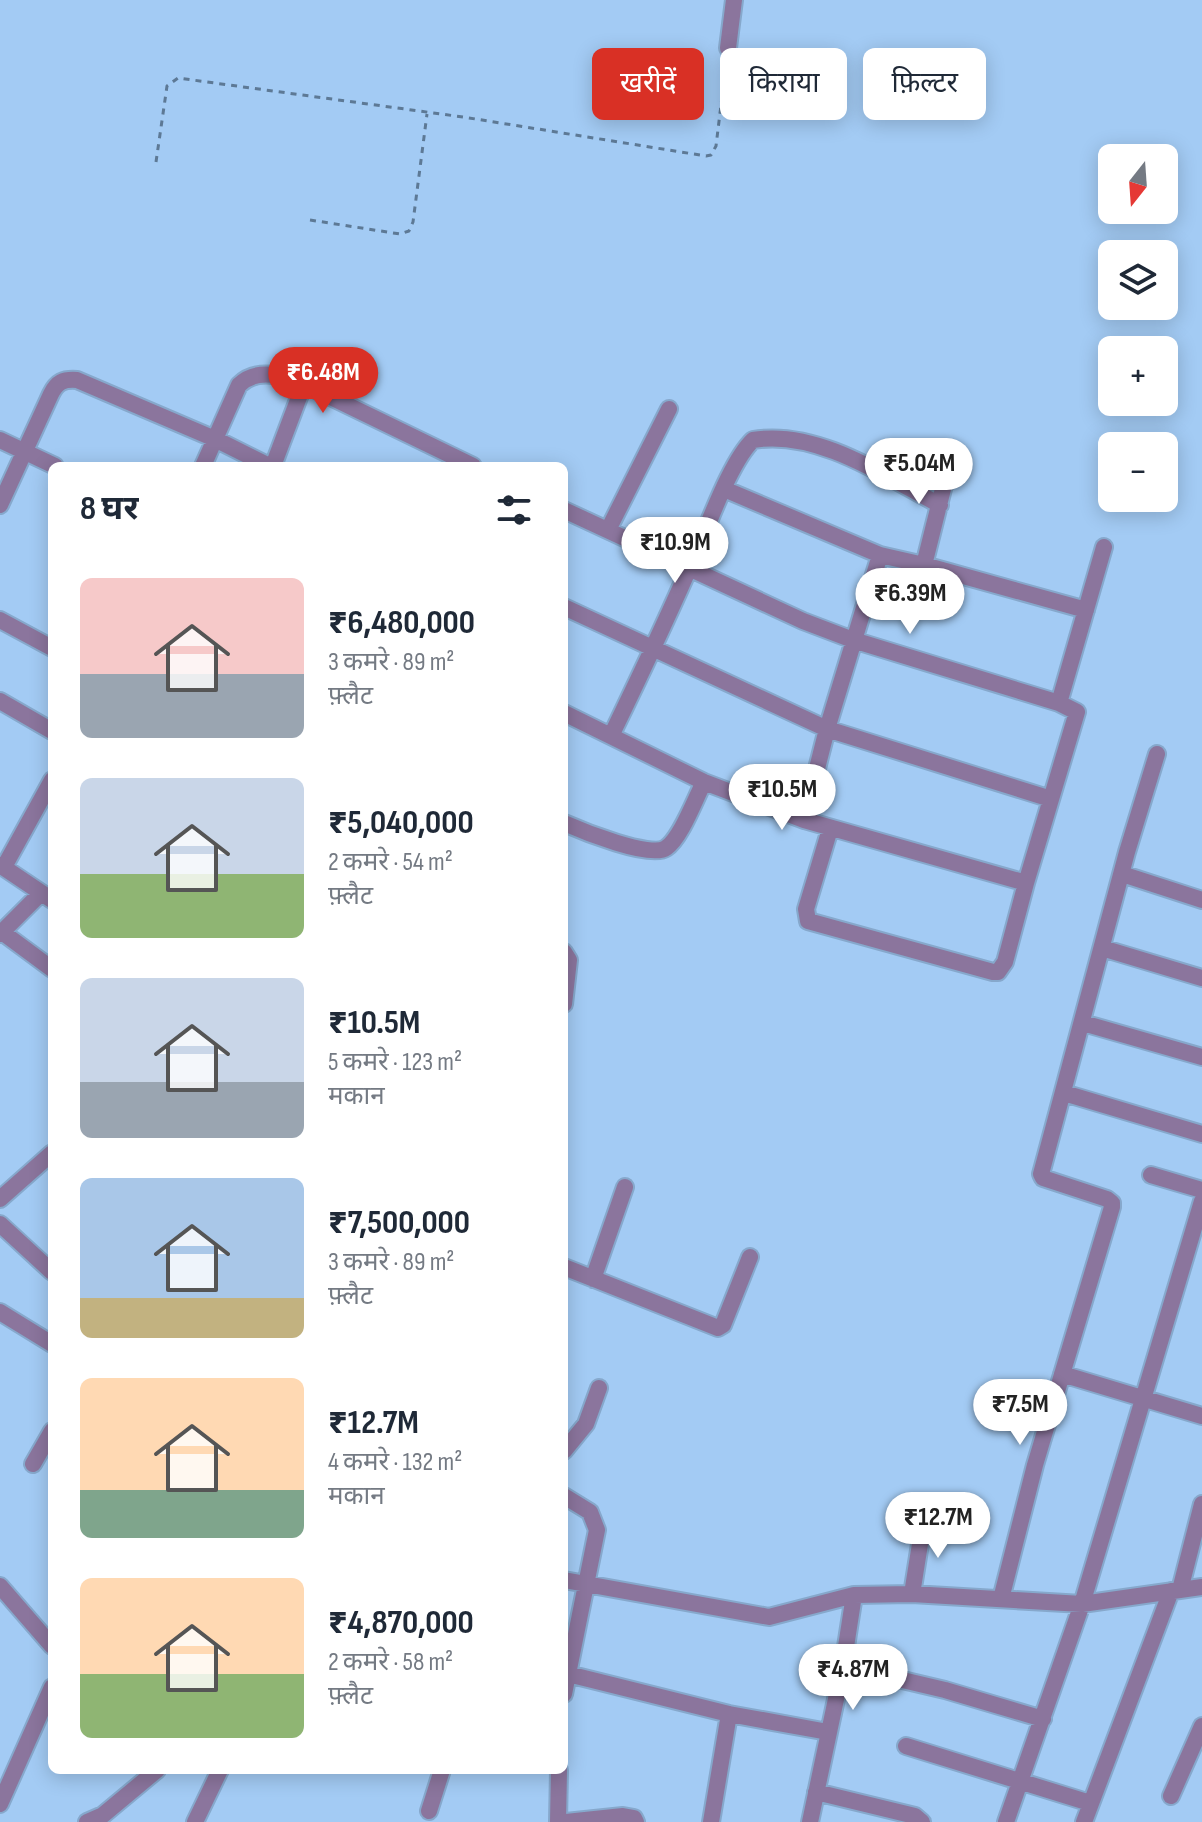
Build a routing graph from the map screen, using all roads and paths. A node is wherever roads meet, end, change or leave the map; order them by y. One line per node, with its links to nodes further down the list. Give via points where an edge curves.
1 (734, 0): 2 (street)
2 (728, 48)
3 (720, 113): 4 (path, via 716,146 706,156)
4 (427, 114): 5 (path, via 178,78 167,86); 6 (path, via 409,231)
5 (156, 162)
6 (310, 220)
7 (304, 384): 9 (street, via 264,374 245,380); 16 (street); 17 (street)
8 (669, 409): 22 (street)
9 (215, 439): 11 (street, via 65,379 55,386); 14 (street); 15 (street)
10 (0, 440): 11 (street)
11 (25, 451): 13 (street); 19 (street)
12 (951, 457): 20 (street)
13 (48, 462)
14 (205, 462)
15 (263, 462)
16 (273, 462)
17 (465, 462)
18 (724, 489): 20 (street, via 753,440 784,441 817,444 844,454); 24 (street); 26 (street)
19 (0, 505)
20 (940, 505): 25 (street)
21 (568, 512): 22 (street)
22 (608, 530): 26 (street)
23 (1104, 547): 28 (street)
24 (880, 555): 25 (street); 30 (street)
25 (924, 565): 28 (street)
26 (689, 570): 30 (street); 32 (street)
27 (568, 609): 32 (street)
28 (1086, 610): 34 (street)
29 (0, 620): 31 (street)
30 (853, 640): 34 (street); 37 (street)
31 (48, 646)
32 (653, 650): 37 (street); 38 (street)
33 (0, 701): 36 (street)
34 (1059, 703): 42 (street, via 1074,709 1077,717)
35 (568, 715): 38 (street)
36 (48, 729)
37 (827, 729): 42 (street); 43 (street)
38 (611, 736): 40 (street)
39 (1157, 754): 47 (street)
40 (704, 782): 43 (street); 44 (street, via 674,840 662,851)
41 (48, 787): 46 (street)
42 (1051, 799): 48 (street)
43 (804, 820): 45 (street)
44 (568, 825)
45 (830, 829): 48 (street); 48 (street, via 806,909 812,923 998,972)
46 (2, 866): 50 (street)
47 (1122, 874): 49 (street); 52 (street)
48 (1026, 883)
49 (1201, 895)
50 (46, 896): 51 (street)
51 (1, 933): 53 (street)
52 (1102, 948): 54 (street); 55 (street)
53 (48, 966)
54 (1202, 978)
55 (1083, 1023): 56 (street); 57 (street)
56 (1202, 1057)
57 (1064, 1093): 58 (street); 72 (street, via 1041,1176 1107,1199 1112,1207)
58 (1202, 1134)
59 (48, 1157): 63 (street)
60 (1151, 1175): 62 (street)
61 (625, 1187): 69 (street)
62 (1202, 1190)
63 (0, 1199)
64 (1202, 1201): 74 (street)
65 (0, 1224): 67 (street)
66 (750, 1257): 69 (street, via 718,1328)
67 (48, 1268)
68 (568, 1269): 69 (street)
69 (593, 1279)
70 (0, 1312): 71 (street)
71 (48, 1342)
72 (1062, 1374): 74 (street); 89 (street)
73 (599, 1388): 77 (street, via 586,1424)
74 (1143, 1398): 75 (street); 90 (street)
75 (1202, 1416)
76 (48, 1438): 78 (street)
77 (568, 1446)
78 (33, 1464)
79 (568, 1498): 83 (street, via 590,1512 597,1524)
80 (1202, 1504): 86 (street)
81 (924, 1519): 87 (street)
82 (568, 1581): 83 (street)
83 (588, 1584): 88 (street, via 764,1617); 92 (street)
84 (0, 1586): 91 (street)
85 (1202, 1587): 86 (street)
86 (1176, 1590): 90 (street); 108 (street)
87 (912, 1594): 88 (street); 89 (street)
88 (854, 1595): 93 (street)
89 (1001, 1599): 90 (street)
90 (1082, 1604): 97 (street)
91 (48, 1641)
92 (568, 1661)
93 (843, 1666): 97 (street); 99 (street)
94 (568, 1674): 96 (street)
95 (48, 1696): 109 (street)
96 (729, 1714): 99 (street); 116 (street)
97 (1043, 1719): 105 (street)
98 (1202, 1726): 107 (street)
99 (828, 1732): 106 (street)
100 (906, 1746): 105 (street)
101 (153, 1774): 111 (street)
102 (218, 1774): 112 (street)
103 (441, 1774): 110 (street)
104 (559, 1774): 113 (street)
105 (1020, 1780): 108 (street); 119 (street)
106 (816, 1792): 117 (street); 118 (street)
107 (1171, 1796)
108 (1090, 1803): 120 (street)
109 (0, 1804)
110 (429, 1811)
111 (101, 1820)
112 (195, 1822)
113 (558, 1822)
114 (566, 1822): 115 (street, via 623,1816)
115 (636, 1822)
116 (711, 1822)
117 (810, 1822)
118 (922, 1822)
119 (1006, 1822)
120 (1084, 1822)

